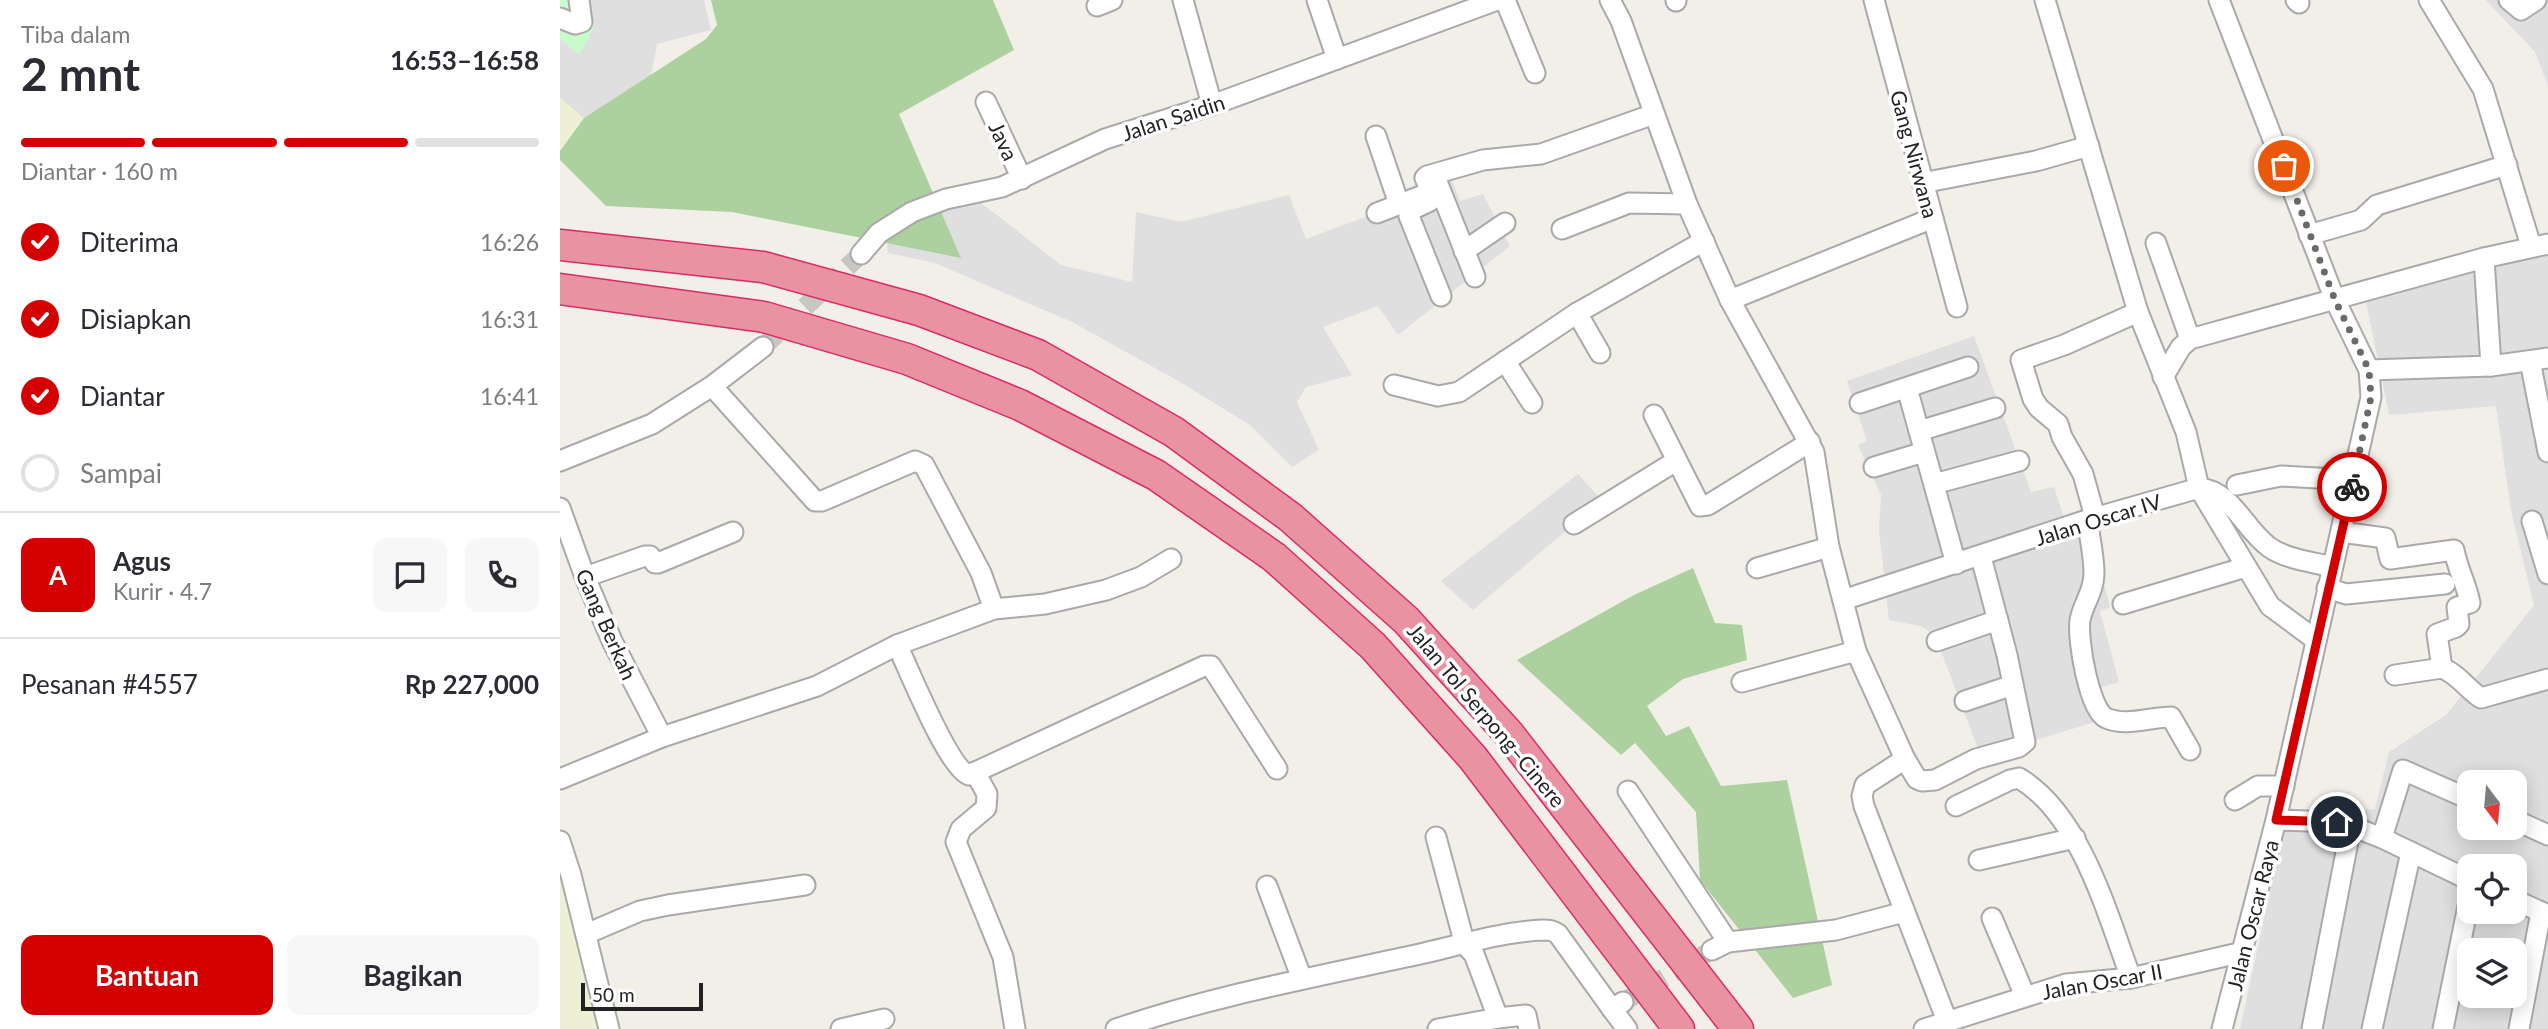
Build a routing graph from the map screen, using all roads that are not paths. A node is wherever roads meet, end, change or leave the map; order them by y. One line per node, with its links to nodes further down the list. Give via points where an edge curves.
1 (579, 0): 13 (street, via 582,22)
2 (1183, 0): 17 (street)
3 (1317, 0): 14 (street)
4 (1497, 0): 14 (street, Jalan Saidin)
5 (1505, 0): 15 (street)
6 (1610, 0): 18 (street)
7 (1874, 0): 24 (street, Gang Nirwana)
8 (2045, 0): 20 (street)
9 (2429, 0): 21 (street, via 2483,89)
10 (2509, 0): 11 (street, via 2521,10)
11 (2536, 0)
12 (2224, 1): 32 (street, Jalan Oscar Raya)
13 (560, 18)
14 (1337, 59): 17 (street, Jalan Saidin)
15 (1535, 73)
16 (986, 102): 23 (street, Java)
17 (1212, 105): 23 (street, Jalan Saidin, via 1105,139)
18 (1654, 114): 22 (street, via 1541,154 1483,160); 27 (street)
19 (1376, 136): 26 (street)
20 (2089, 146): 24 (street); 46 (street)
21 (2507, 165): 32 (street, via 2377,205 2361,220); 36 (street)
22 (1439, 173): 25 (street, via 1436,179); 26 (street, via 1425,176 1431,192)
23 (1022, 179): 38 (street, Jalan Saidin, via 912,212 879,233)
24 (1922, 183): 29 (street, Gang Nirwana)
25 (1443, 196): 37 (street); 42 (street, via 1418,205 1409,216)
26 (1399, 204): 28 (street)
27 (1687, 204): 31 (street, via 1629,203); 33 (street)
28 (1377, 213)
29 (1933, 218): 43 (street); 45 (street, Gang Nirwana)
30 (1505, 223): 37 (street)
31 (1562, 229)
32 (2309, 235): 44 (street, Jalan Oscar Raya)
33 (1704, 241): 43 (street); 47 (street)
34 (2155, 243): 48 (street)
35 (560, 245): 156 (highway, Jalan Tol Serpong–Cinere, via 763,267 919,310 1038,355 1174,432 1290,517 1406,620 1509,734)
36 (2539, 245): 39 (street)
37 (1464, 251): 40 (street)
38 (862, 254)
39 (2484, 258): 44 (street); 53 (street)
40 (1475, 277)
41 (560, 289): 155 (highway, Jalan Tol Serpong–Cinere, via 764,317 907,359 1020,405 1156,475 1274,556 1373,646 1473,758)
42 (1441, 296)
43 (1730, 300): 66 (street)
44 (2335, 300): 48 (street); 55 (street, Jalan Oscar Raya)
45 (1957, 307)
46 (2138, 312): 56 (street); 78 (street, via 2021,359 2033,399 2058,424 2083,474)
47 (1577, 313): 50 (street); 52 (street)
48 (2190, 339): 56 (street)
49 (763, 347): 59 (street)
50 (1600, 353)
51 (2539, 360): 53 (street); 57 (street)
52 (1504, 361): 58 (street, via 1450,395); 61 (street)
53 (2491, 366): 55 (street)
54 (1968, 367): 60 (street)
55 (2369, 370): 73 (street, Jalan Oscar Raya, via 2371,397)
56 (2163, 377): 76 (street, via 2186,432)
57 (2541, 383): 68 (street)
58 (1394, 385)
59 (712, 386): 69 (street, via 652,424); 96 (street, via 816,501 915,461 924,465 981,573)
60 (1907, 388): 62 (street); 65 (street)
61 (1532, 403)
62 (1860, 403)
63 (1995, 408): 65 (street)
64 (1654, 415): 70 (street)
65 (1919, 431): 67 (street)
66 (1810, 442): 70 (street, via 1706,506 1698,504); 83 (street)
67 (1924, 452): 72 (street); 74 (street)
68 (2548, 452)
69 (560, 461)
70 (1676, 461): 80 (street)
71 (2019, 461): 74 (street)
72 (1874, 467)
73 (2353, 480): 75 (street, via 2281,476); 82 (street, Jalan Oscar Raya)
74 (1934, 484): 86 (street)
75 (2237, 485)
76 (2199, 488): 78 (street, Jalan Oscar IV); 87 (street); 88 (street, via 2211,489 2226,500 2269,547)
77 (560, 508): 91 (street, Gang Berkah)
78 (2091, 519): 84 (street, Jalan Oscar IV); 109 (street, via 2094,577 2079,636 2096,704 2106,718 2171,717)
79 (2532, 521): 89 (street)
80 (1574, 524)
81 (733, 532): 91 (street, via 658,563 645,556)
82 (2341, 532): 88 (street, Jalan Oscar Raya); 102 (street, via 2385,538 2390,559 2454,550 2470,603 2457,607 2456,627 2437,634)
83 (1829, 547): 90 (street); 94 (street)
84 (1981, 556): 86 (street, Jalan Oscar IV); 97 (street)
85 (1171, 559): 96 (street, via 1107,590 1045,604)
86 (1956, 564): 94 (street, Jalan Oscar IV)
87 (2246, 567): 95 (street); 98 (street, via 2270,606)
88 (2332, 567): 93 (street, Jalan Oscar Raya)
89 (2547, 567)
90 (1757, 568)
91 (585, 577): 108 (street, Gang Berkah, via 621,661)
92 (2445, 584): 93 (street, via 2346,594)
93 (2328, 588): 98 (street, Jalan Oscar Raya)
94 (1843, 600): 101 (street)
95 (2123, 604)
96 (994, 609): 100 (street)
97 (1998, 620): 99 (street); 106 (street)
98 (2316, 640): 114 (street, Jalan Oscar Raya)
99 (1937, 641)
100 (897, 645): 108 (street, via 805,691); 112 (street, via 956,764 963,773)
101 (1856, 651): 105 (street); 110 (street)
102 (2442, 668): 103 (street); 104 (street, via 2481,698)
103 (2395, 675)
104 (2548, 679)
105 (1742, 682)
106 (2013, 685): 107 (street); 110 (street, via 2025,742 2021,746 1976,759 1935,780 1917,779)
107 (1965, 701)
108 (662, 737): 113 (street)
109 (2190, 750)
110 (1905, 759): 133 (street, via 1866,785 1862,796)
111 (1277, 769): 112 (street, via 1211,666 1204,666)
112 (975, 772): 150 (street, via 987,793 986,808 961,829 956,842 1003,957)
113 (560, 779)
114 (2284, 786): 117 (street, via 2258,786); 119 (street, Jalan Oscar Raya)
115 (1628, 791): 133 (street, via 1720,946 1836,930)
116 (2457, 794): 125 (street, via 2403,770)
117 (2235, 800)
118 (1956, 806): 124 (street, via 2019,778 2053,809)
119 (2276, 820): 121 (street); 139 (street, Jalan Oscar Raya)
120 (2527, 825): 122 (street)
121 (2351, 826): 125 (street); 158 (street)
122 (2548, 835)
123 (1436, 837): 138 (street)
124 (2075, 838): 128 (street); 140 (street)
125 (2382, 838): 127 (street)
126 (560, 841): 137 (street)
127 (2411, 852): 129 (street); 159 (street)
128 (1979, 860)
129 (2457, 874)
130 (805, 885): 137 (street, via 640,911)
131 (1267, 886): 141 (street)
132 (2527, 906): 134 (street)
133 (1904, 912): 147 (street)
134 (2544, 914): 161 (street)
135 (1992, 918): 142 (street)
136 (2464, 924): 160 (street)
137 (586, 934): 148 (street)
138 (1465, 945): 141 (street); 143 (street, via 1474,954); 154 (street, via 1552,930 1617,1005)
139 (2243, 953): 140 (street, Jalan Oscar II); 157 (street, Jalan Oscar Raya)
140 (2131, 978): 142 (street, Jalan Oscar II, via 2066,984)
141 (1302, 979): 145 (street)
142 (2025, 996): 147 (street, Jalan Oscar II)
143 (1498, 1018): 146 (street); 153 (street, via 1526,1015)
144 (884, 1019): 149 (street)
145 (1148, 1024): 151 (street)
146 (1467, 1026): 152 (street)
147 (1932, 1026)
148 (609, 1029)
149 (841, 1029)
150 (1015, 1029)
151 (1116, 1029)
152 (1438, 1029)
153 (1528, 1029)
154 (1627, 1029)
155 (1679, 1029)
156 (1738, 1029)
157 (2222, 1029)
158 (2312, 1029)
159 (2372, 1029)
160 (2443, 1029)
161 (2519, 1029)

